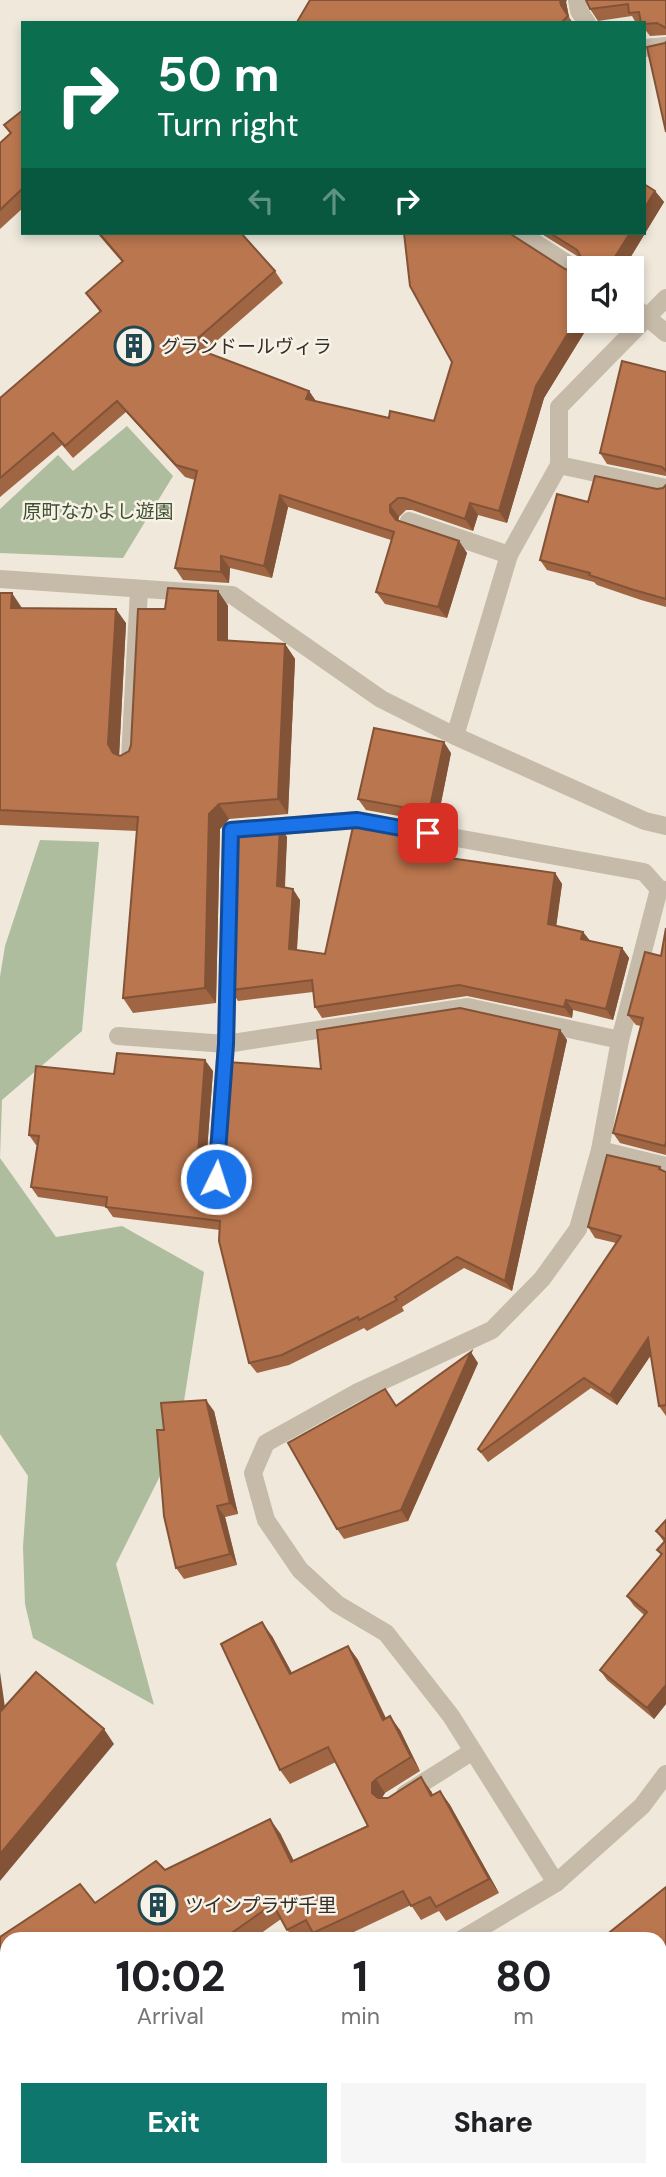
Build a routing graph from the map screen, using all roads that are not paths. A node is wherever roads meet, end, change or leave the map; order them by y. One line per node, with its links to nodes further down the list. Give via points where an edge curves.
1 (577, 0): 2 (street)
2 (586, 21)
3 (666, 46): 4 (street)
4 (646, 48)
5 (523, 235): 6 (street)
6 (567, 263)
7 (666, 299): 9 (street)
8 (644, 313): 9 (street)
9 (648, 316): 10 (street); 11 (street, via 559,407)
10 (666, 333)
11 (559, 465): 12 (street); 14 (street)
12 (666, 488)
13 (409, 521): 14 (street)
14 (509, 555): 17 (street)
15 (0, 579): 16 (street)
16 (139, 590): 17 (street, via 232,595 381,699); 18 (street)
17 (455, 736): 19 (street, via 645,821)
18 (130, 759)
19 (666, 826)
20 (662, 890): 22 (street); 23 (street, via 644,872 357,820 231,830)
21 (118, 1036): 23 (street)
22 (620, 1040): 23 (street, via 468,1007); 24 (street)
23 (226, 1044): 26 (street)
24 (600, 1150): 25 (street); 27 (street, via 578,1229 542,1279 492,1330 356,1393 265,1443 253,1473 266,1520 300,1570 337,1604 386,1633)
25 (666, 1166)
26 (216, 1179)
27 (473, 1751): 29 (street); 30 (street)
28 (666, 1774): 30 (street, via 642,1806)
29 (392, 1802)
30 (556, 1883): 31 (street)
31 (474, 1932)

